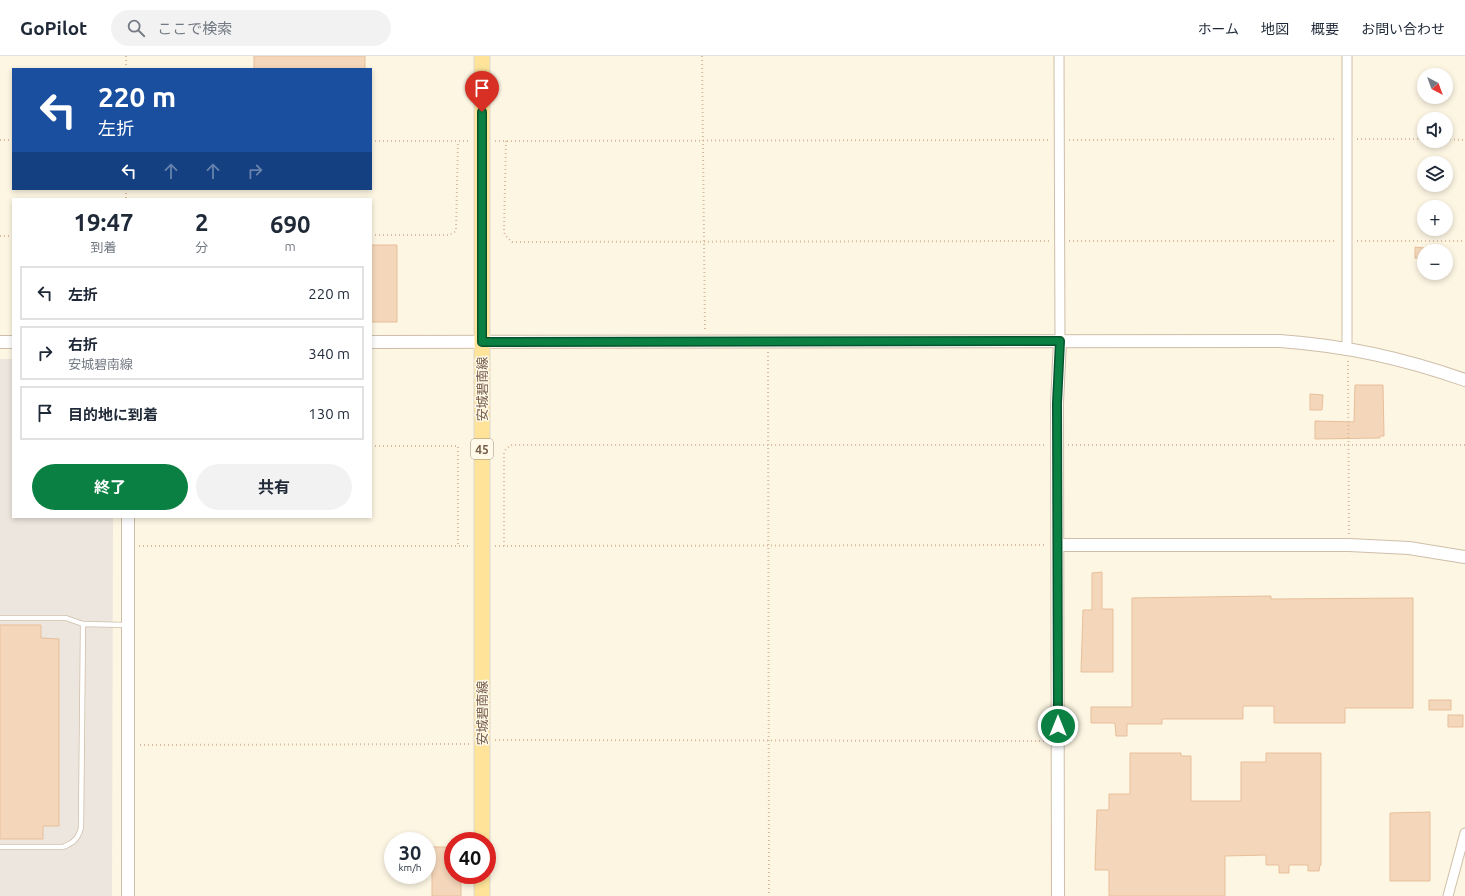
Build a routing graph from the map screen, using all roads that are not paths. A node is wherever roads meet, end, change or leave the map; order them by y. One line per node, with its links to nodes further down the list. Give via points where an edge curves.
1 (482, 56): 8 (main road, 安城碧南線 / 45)
2 (1059, 56): 4 (street)
3 (1347, 56): 9 (street)
4 (1060, 341): 8 (street); 9 (street, via 1280,342); 12 (street, via 1057,403)
5 (0, 342): 6 (street)
6 (12, 342)
7 (372, 342): 8 (street)
8 (482, 342): 17 (main road, 安城碧南線 / 45)
9 (1347, 348): 10 (street, via 1397,358)
10 (1465, 380)
11 (128, 518): 16 (street)
12 (1058, 545): 13 (street, via 1349,545 1409,548); 23 (street)
13 (1465, 557)
14 (0, 618): 15 (lane, via 66,618)
15 (83, 624): 16 (lane); 19 (lane, via 81,828 78,837 63,847)
16 (128, 625): 21 (street)
17 (482, 832)
18 (1465, 833): 24 (street)
19 (0, 847)
20 (482, 884): 22 (main road)
21 (128, 896)
22 (482, 896)
23 (1058, 896)
24 (1448, 896)

